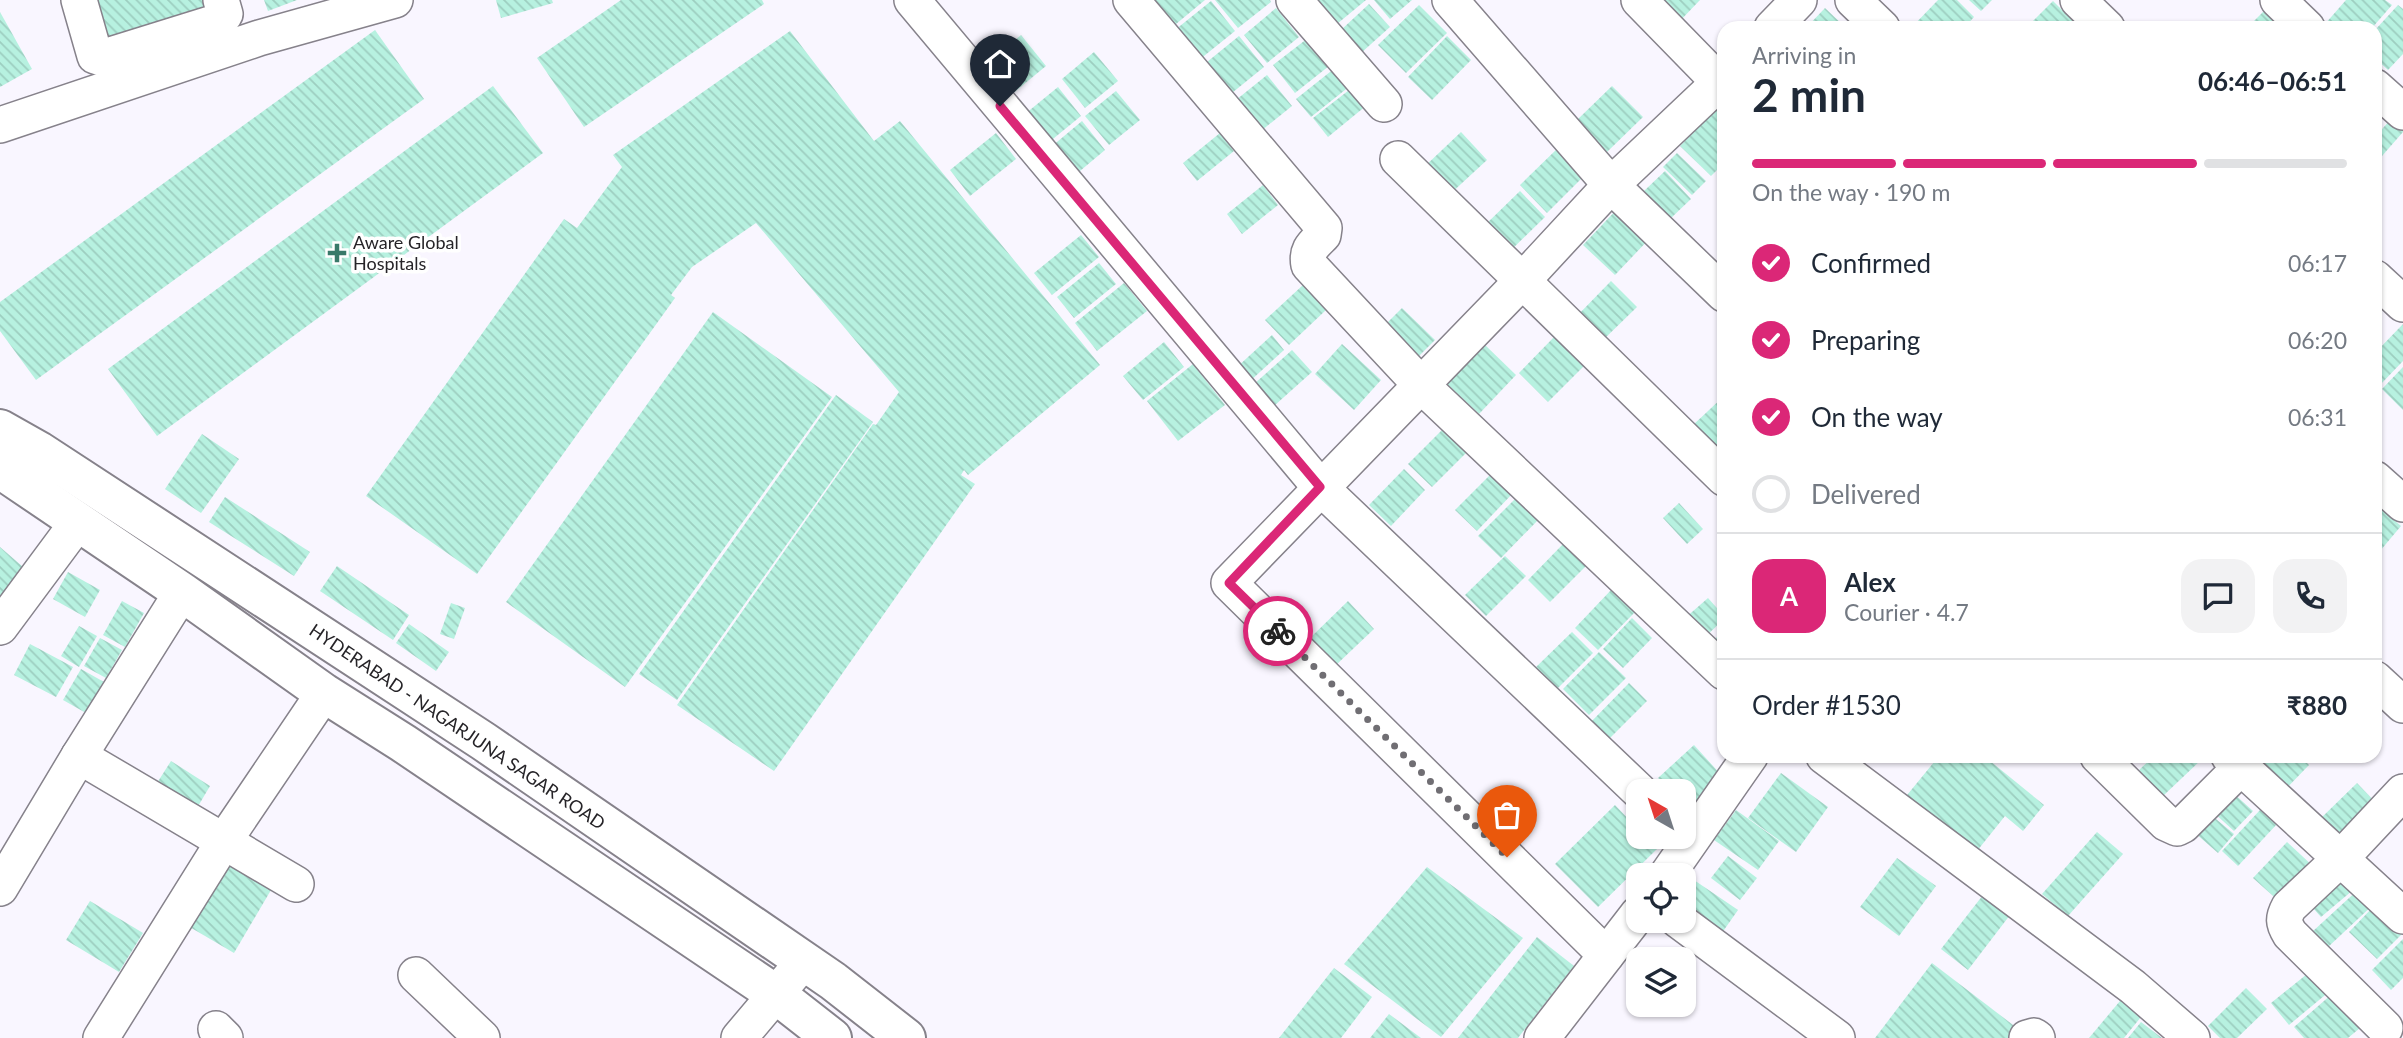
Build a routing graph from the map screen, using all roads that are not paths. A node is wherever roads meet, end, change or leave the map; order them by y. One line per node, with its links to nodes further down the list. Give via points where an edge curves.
1 (79, 0): 2 (street, via 95,56 101,58 220,21 225,14)
2 (221, 0)
3 (246, 0): 16 (street)
4 (395, 0): 16 (street)
5 (912, 0): 34 (street)
6 (1130, 0): 29 (street, via 1324,228 1310,248 1309,265)
7 (1294, 0): 20 (street)
8 (1450, 0): 24 (street)
9 (1639, 0): 17 (street)
10 (1799, 0): 13 (street)
11 (1853, 0): 14 (street)
12 (2078, 0): 15 (street)
13 (1779, 21)
14 (1875, 21)
15 (2100, 21)
16 (259, 38): 22 (street)
17 (1717, 77)
18 (1717, 87): 24 (street)
19 (2382, 93): 21 (street)
20 (1384, 104)
21 (2403, 112)
22 (0, 125)
23 (1398, 159): 25 (street)
24 (1611, 185): 25 (street); 27 (street)
25 (1521, 281): 29 (street); 32 (street)
26 (2382, 284): 28 (street)
27 (1717, 287)
28 (2403, 304)
29 (1421, 385): 34 (street); 39 (street)
30 (0, 429): 60 (main road, HYDERABAD - NAGARJUNA SAGAR ROAD, via 483,741)
31 (0, 469): 36 (main road)
32 (1717, 471)
33 (2382, 485): 35 (street)
34 (1320, 487): 49 (street); 59 (street, via 1229,583)
35 (2403, 504)
36 (78, 522): 37 (main road); 38 (street)
37 (182, 593): 41 (main road); 43 (street)
38 (0, 628)
39 (1717, 665)
40 (2382, 686): 42 (street)
41 (324, 693): 52 (street); 62 (main road)
42 (2403, 705)
43 (79, 755): 52 (street); 55 (street)
44 (1745, 763): 51 (street)
45 (1833, 763): 73 (street, via 2133,987)
46 (2105, 763): 47 (street, via 2166,823 2177,828)
47 (2233, 763)
48 (2237, 763): 53 (street)
49 (1626, 779)
50 (2403, 792): 53 (street)
51 (1696, 827)
52 (224, 841): 54 (street); 64 (street)
53 (2341, 858): 56 (street); 63 (street, via 2289,907 2284,926)
54 (296, 884)
55 (0, 888)
56 (2403, 916)
57 (1626, 929): 59 (street)
58 (1696, 933): 70 (street)
59 (1606, 955): 69 (street)
60 (804, 961): 62 (street); 68 (main road, HYDERABAD - NAGARJUNA SAGAR ROAD)
61 (416, 975): 65 (street)
62 (777, 995): 66 (street); 67 (main road)
63 (2384, 1035)
64 (101, 1038)
65 (482, 1038)
66 (739, 1038)
67 (832, 1038)
68 (906, 1038)
69 (1542, 1038)
70 (1837, 1038)
71 (2027, 1038): 72 (street)
72 (2037, 1038)
73 (2192, 1038)

